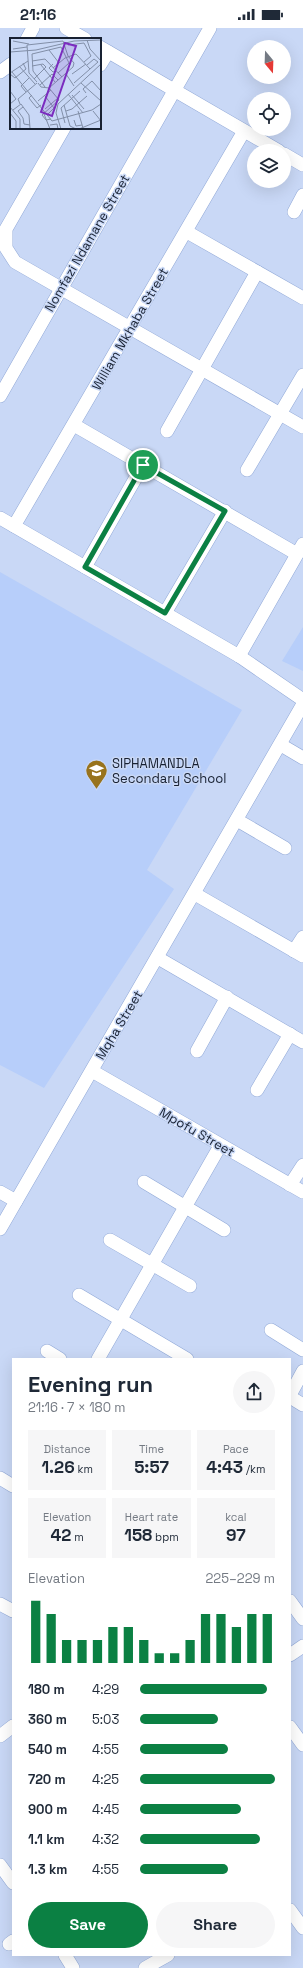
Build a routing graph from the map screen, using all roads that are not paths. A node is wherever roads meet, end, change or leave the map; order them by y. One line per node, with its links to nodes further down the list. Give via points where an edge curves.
1 (33, 28): 4 (street)
2 (66, 28): 5 (street)
3 (210, 28): 10 (street, Nomfazi Ndamane Street)
4 (28, 38)
5 (83, 38)
6 (104, 50): 7 (street); 10 (street)
7 (101, 61)
8 (10, 65): 9 (street)
9 (0, 72)
10 (174, 90): 12 (street); 20 (street, Nomfazi Ndamane Street)
11 (63, 129): 20 (street, via 6,229 5,238 6,248 15,262)
12 (244, 131): 13 (street); 18 (street, William Mkhaba Street)
13 (267, 144)
14 (291, 158): 15 (street)
15 (303, 165)
16 (303, 195): 17 (street)
17 (294, 212)
18 (187, 232): 19 (street); 22 (street, William Mkhaba Street)
19 (257, 272): 21 (street); 23 (street)
20 (62, 288): 22 (street); 25 (street, Nomfazi Ndamane Street)
21 (303, 298)
22 (131, 328): 23 (street); 27 (street, William Mkhaba Street)
23 (203, 370): 26 (street); 29 (street)
24 (303, 375): 26 (street)
25 (0, 396)
26 (281, 414): 28 (street); 31 (street)
27 (74, 425): 30 (street); 34 (street, William Mkhaba Street)
28 (303, 427)
29 (167, 431)
30 (143, 465): 32 (street); 36 (street)
31 (247, 470)
32 (225, 511): 35 (street); 37 (street)
33 (0, 518): 34 (street)
34 (14, 526): 36 (street)
35 (300, 549): 38 (street)
36 (85, 567): 37 (street)
37 (165, 613): 38 (street)
38 (239, 656): 39 (street)
39 (303, 700)
40 (303, 704): 41 (street, Mqha Street)
41 (281, 745): 42 (street); 43 (street, Mqha Street)
42 (303, 758)
43 (237, 820): 44 (street); 45 (street, Mqha Street)
44 (285, 848)
45 (195, 894): 47 (street); 48 (street, Mqha Street)
46 (303, 937): 47 (street)
47 (299, 953)
48 (158, 958): 49 (street); 53 (street, Mqha Street)
49 (227, 997): 50 (street); 52 (street)
50 (290, 1034): 51 (street); 54 (street)
51 (303, 1042)
52 (197, 1051)
53 (92, 1070): 55 (street, Mpofu Street); 61 (street, Mqha Street)
54 (257, 1090)
55 (220, 1146): 58 (street, Mpofu Street); 62 (street)
56 (303, 1165): 58 (street)
57 (144, 1182): 62 (street)
58 (290, 1185): 60 (street, Mpofu Street)
59 (0, 1192): 61 (street)
60 (303, 1192)
61 (16, 1201): 63 (street, Mqha Street)
62 (185, 1207): 64 (street); 66 (street)
63 (0, 1229)
64 (224, 1230)
65 (110, 1240): 66 (street)
66 (152, 1265): 67 (street); 69 (street)
67 (190, 1286)
68 (79, 1295): 69 (street)
69 (121, 1320): 74 (street); 75 (street)
70 (271, 1330): 71 (street)
71 (303, 1350)
72 (47, 1351): 73 (street)
73 (58, 1358)
74 (99, 1358)
75 (185, 1358)
76 (303, 1371): 77 (street)
77 (291, 1394)
78 (291, 1397): 79 (street)
79 (303, 1405)
80 (0, 1478): 81 (street)
81 (12, 1485)
82 (291, 1602): 85 (street)
83 (0, 1604): 84 (street)
84 (12, 1610)
85 (303, 1619)
86 (303, 1646): 87 (street)
87 (291, 1654)
88 (291, 1728): 89 (street)
89 (303, 1745)
90 (0, 1865): 91 (street)
91 (12, 1882)
92 (291, 1911): 93 (street)
93 (303, 1928)
94 (66, 1956): 96 (street)
95 (166, 1956): 97 (street)
96 (74, 1968)
97 (145, 1968)

